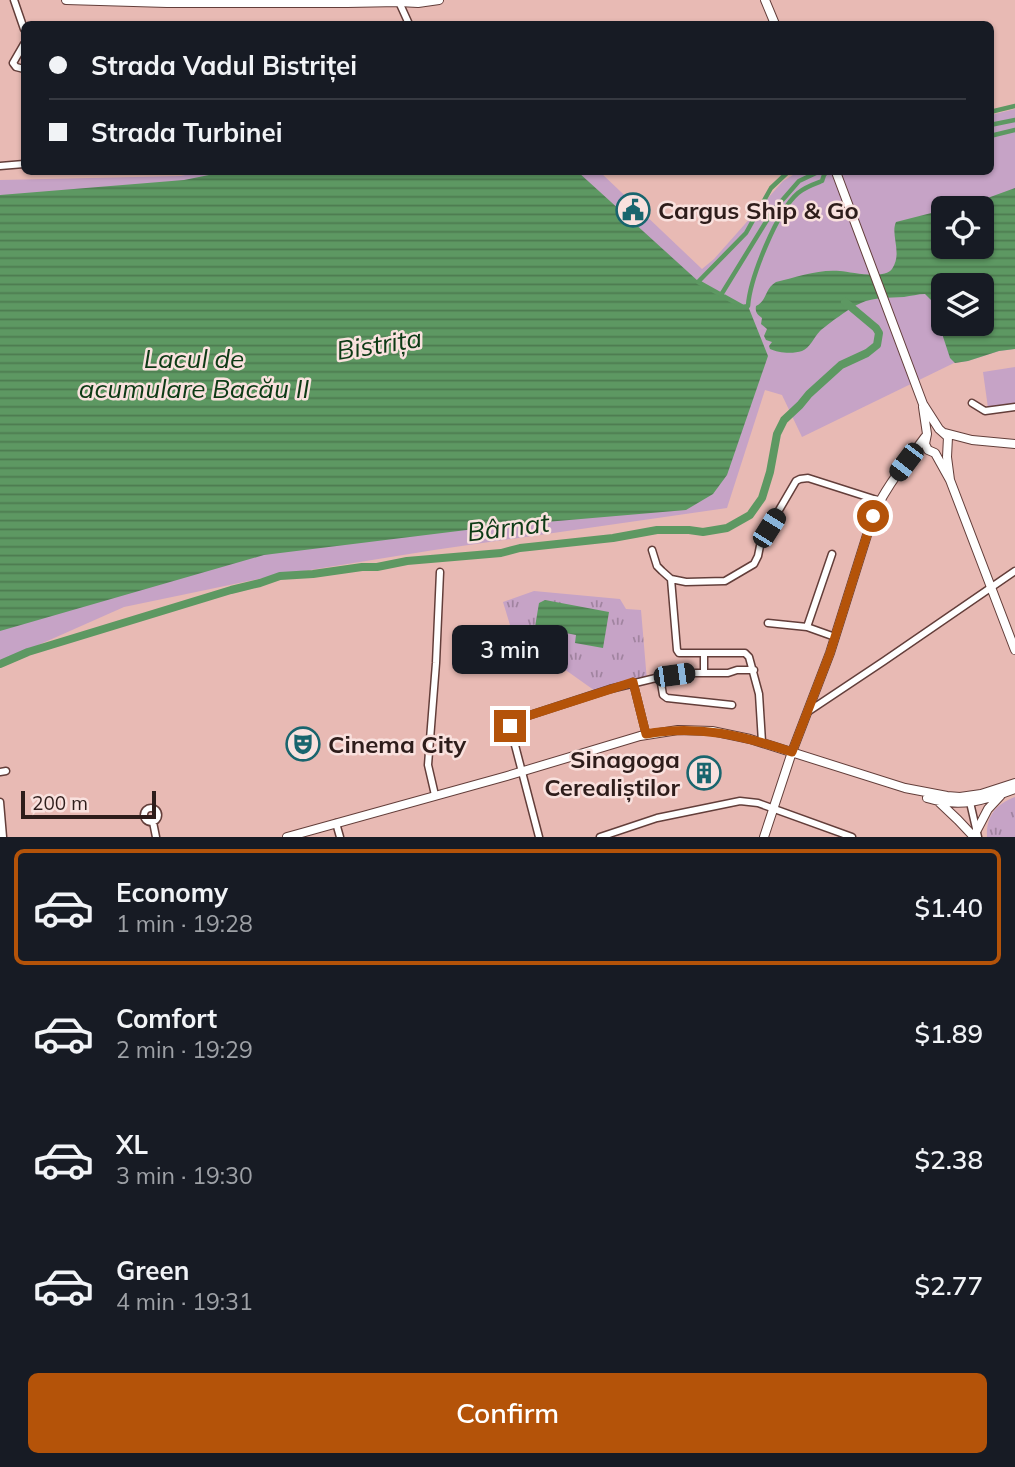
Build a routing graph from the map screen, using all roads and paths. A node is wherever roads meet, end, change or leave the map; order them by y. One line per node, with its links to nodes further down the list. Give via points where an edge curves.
1 (14, 0): 10 (street)
2 (66, 0): 4 (main road)
3 (439, 0): 6 (main road)
4 (137, 1): 5 (main road)
5 (167, 1): 7 (main road)
6 (402, 1): 8 (main road); 11 (street)
7 (192, 2): 8 (main road)
8 (346, 2)
9 (765, 2): 12 (main road)
10 (21, 21)
11 (408, 21)
12 (774, 21)
13 (21, 49): 14 (street, via 13,63)
14 (21, 68)
15 (21, 164): 16 (street)
16 (0, 166)
17 (837, 175): 19 (main road)
18 (972, 402): 20 (street, via 985,411)
19 (923, 404): 21 (main road); 22 (main road)
20 (1015, 407)
21 (942, 431): 22 (main road); 23 (main road); 25 (main road)
22 (926, 435): 26 (main road, via 926,447); 27 (main road)
23 (972, 440): 24 (main road); 25 (main road)
24 (1015, 444)
25 (947, 446): 26 (main road); 28 (main road)
26 (933, 453): 27 (main road); 28 (main road)
27 (906, 462): 29 (main road)
28 (950, 480): 35 (main road)
29 (880, 500): 34 (street, via 804,478 796,481 761,541 754,564 724,581); 38 (main road)
30 (652, 550): 34 (street, via 657,566)
31 (832, 554): 37 (street)
32 (1015, 571): 35 (street)
33 (440, 572): 57 (street, via 428,765)
34 (671, 579): 40 (street, via 677,650)
35 (991, 587): 39 (main road); 46 (street)
36 (768, 623): 37 (street)
37 (807, 627): 38 (street)
38 (835, 637): 45 (main road)
39 (1015, 650)
40 (704, 654): 41 (street, via 745,653); 42 (street)
41 (754, 670): 42 (street); 50 (street)
42 (704, 673): 43 (street)
43 (660, 677): 44 (street); 47 (street, via 667,698)
44 (633, 682): 49 (street); 52 (street, via 511,723)
45 (817, 689): 46 (street); 48 (main road)
46 (831, 697): 48 (street)
47 (732, 705)
48 (809, 711): 51 (main road)
49 (646, 734): 50 (main road, via 703,730); 52 (main road)
50 (762, 742): 51 (main road)
51 (792, 752): 54 (main road); 61 (main road)
52 (521, 771): 57 (main road); 71 (street)
53 (1015, 783): 58 (main road)
54 (905, 788): 58 (main road); 59 (main road)
55 (1015, 789): 56 (main road)
56 (1003, 794): 58 (main road); 66 (main road, via 988,809)
57 (435, 795): 63 (main road)
58 (970, 799): 59 (main road); 66 (street)
59 (936, 800): 66 (main road)
60 (0, 802): 68 (street)
61 (773, 809): 64 (street); 65 (street, via 740,801); 74 (main road)
62 (153, 822): 69 (street)
63 (336, 823): 67 (main road); 70 (street)
64 (822, 826): 75 (street); 76 (street)
65 (626, 827): 72 (street); 73 (street)
66 (977, 835)
67 (291, 836)
68 (3, 837)
69 (156, 837)
70 (340, 837)
71 (538, 837)
72 (600, 837)
73 (623, 837)
74 (764, 837)
75 (818, 837)
76 (852, 837)

